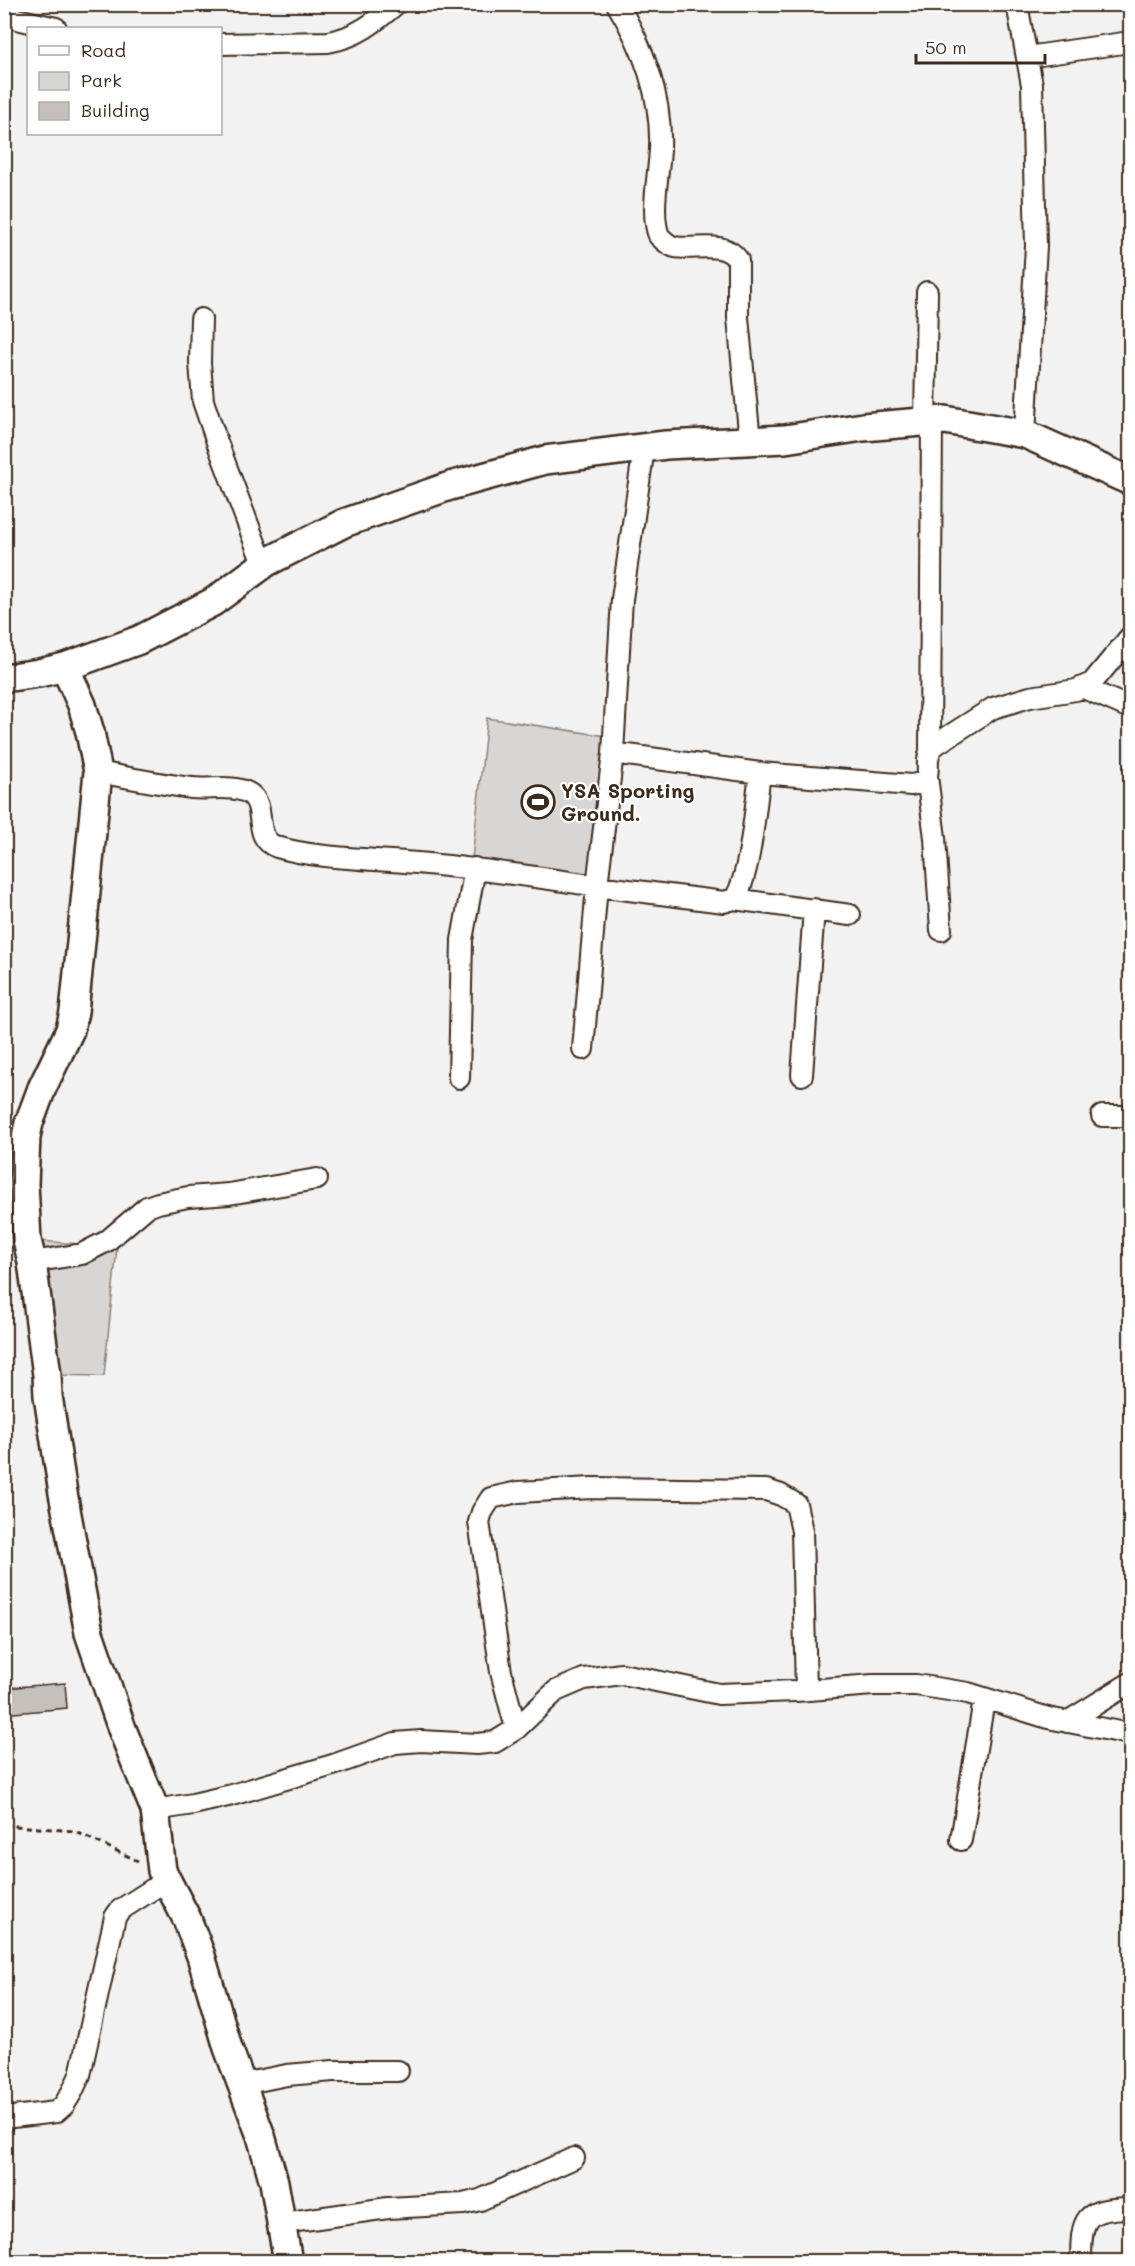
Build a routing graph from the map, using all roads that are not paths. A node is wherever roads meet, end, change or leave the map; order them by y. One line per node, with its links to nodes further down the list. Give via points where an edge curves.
1 (396, 4): 8 (street, via 354,36 344,39)
2 (617, 4): 14 (street, via 652,79 660,146 656,216 659,236 673,247 719,248 730,251 738,260 738,318)
3 (1017, 4): 9 (street)
4 (33, 13): 5 (street); 6 (street)
5 (4, 16)
6 (54, 27)
7 (1131, 42): 9 (street)
8 (222, 44)
9 (1027, 57): 13 (street, via 1032,84 1036,246)
10 (927, 292): 12 (street)
11 (201, 319): 17 (street, via 203,400)
12 (929, 422): 13 (street, via 945,420); 14 (street); 23 (street)
13 (1025, 434): 16 (street)
14 (750, 441): 15 (street)
15 (644, 447): 17 (street, via 545,460 450,486 344,523); 24 (street, via 622,599)
16 (1131, 481)
17 (263, 564): 19 (street, via 213,602 139,640)
18 (1131, 637): 21 (street)
19 (65, 667): 20 (street); 25 (street, via 85,714)
20 (4, 678)
21 (1084, 688): 22 (street); 23 (street, via 993,708)
22 (1131, 708)
23 (930, 750): 27 (street)
24 (614, 753): 26 (street); 29 (street)
25 (98, 772): 28 (street, via 193,788 241,789 257,803 262,835 277,846 313,854); 40 (street, via 74,1012 26,1137 25,1215)
26 (760, 773): 27 (street, via 911,785); 30 (street, via 747,859)
27 (927, 776): 33 (street)
28 (475, 868): 29 (street); 36 (street, via 462,940)
29 (597, 886): 30 (street, via 724,902); 34 (street)
30 (734, 899): 31 (street)
31 (814, 909): 32 (street); 35 (street)
32 (850, 915)
33 (941, 930)
34 (583, 1049)
35 (802, 1075)
36 (459, 1078)
37 (1102, 1116): 38 (street)
38 (1131, 1116)
39 (317, 1179): 40 (street, via 158,1203 147,1207 107,1241 82,1254)
40 (32, 1262): 47 (street, via 63,1494 89,1634)
41 (1131, 1683): 44 (street)
42 (806, 1690): 43 (street, via 916,1685); 45 (street, via 719,1694 622,1674 584,1679 556,1691); 45 (street, via 802,1531 796,1504 766,1490 592,1488 518,1492 491,1498 479,1522 501,1672)
43 (984, 1700): 44 (street); 48 (street)
44 (1067, 1722): 46 (street)
45 (516, 1729): 47 (street, via 495,1742 395,1743 232,1795)
46 (1131, 1734)
47 (155, 1810): 49 (street)
48 (961, 1840)
49 (165, 1876): 51 (street, via 201,1956); 52 (street, via 115,1917 80,2074 64,2105 48,2115)
50 (398, 2071): 51 (street, via 287,2075)
51 (242, 2084): 55 (street, via 261,2136)
52 (4, 2118)
53 (574, 2158): 55 (street, via 464,2204 388,2208)
54 (1131, 2208): 57 (street, via 1094,2212 1086,2220 1081,2234)
55 (283, 2223): 56 (street)
56 (288, 2262)
57 (1081, 2262)

